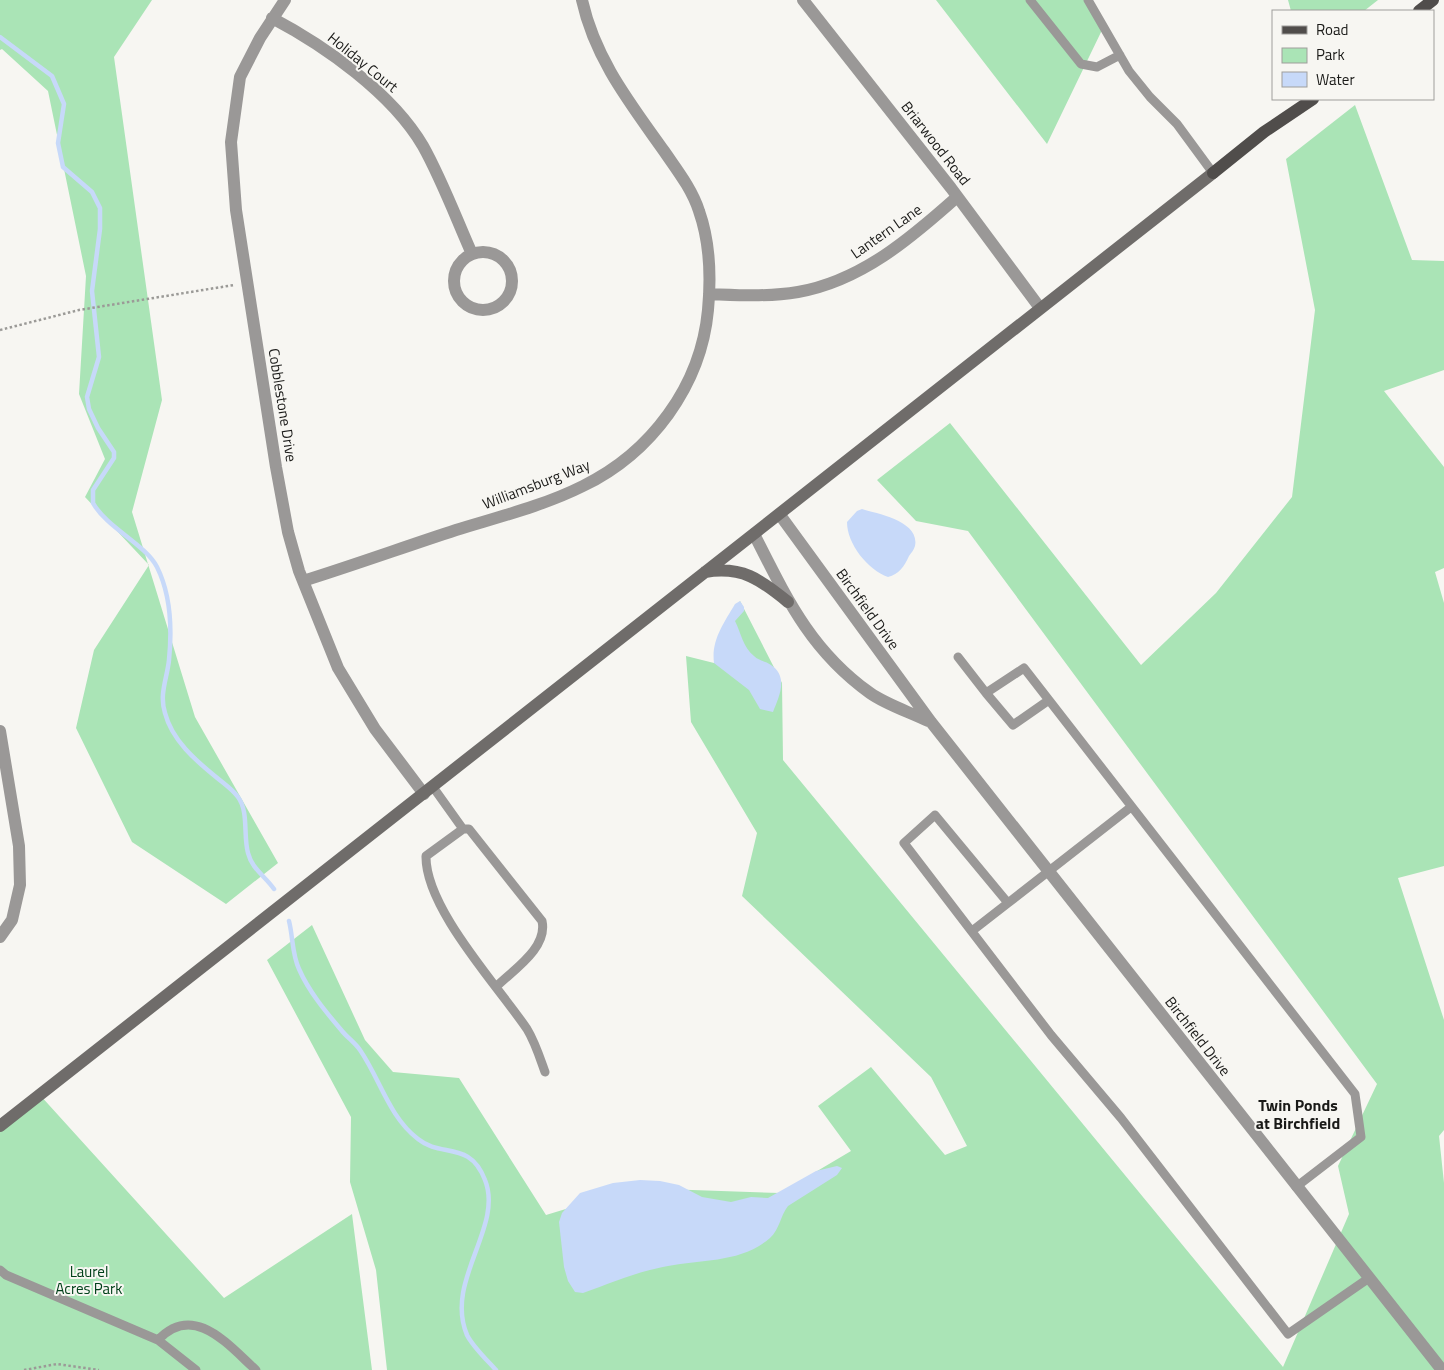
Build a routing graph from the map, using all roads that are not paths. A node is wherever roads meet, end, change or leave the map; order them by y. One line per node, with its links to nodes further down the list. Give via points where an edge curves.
1 (285, 0): 8 (street, Cobblestone Drive)
2 (582, 0): 14 (street, Williamsburg Way, via 594,42 611,76 692,194 704,232)
3 (803, 0): 12 (street, Briarwood Road)
4 (1030, 0): 9 (lane, via 1081,64 1097,67)
5 (1088, 0): 9 (lane)
6 (1433, 0): 7 (main road)
7 (1420, 10)
8 (272, 18): 13 (street, Holiday Court, via 302,34 368,84 397,112 422,144); 19 (street, Cobblestone Drive, via 240,77 232,120 233,187 288,532)
9 (1120, 55): 11 (lane, via 1129,71 1177,124)
10 (1312, 100): 11 (main road, via 1264,132)
11 (1213, 173): 15 (main road)
12 (957, 196): 14 (street, Lantern Lane, via 868,267 833,282 782,294); 15 (street, Briarwood Road)
13 (472, 254): 13 (street, via 492,253 507,264 512,283 505,300 497,306 479,309 470,306 457,293 455,274 458,266)
14 (709, 294): 19 (street, Williamsburg Way, via 702,343 678,400 652,434 619,464 581,487 538,504)
15 (1040, 308): 16 (main road)
16 (780, 515): 17 (main road); 24 (street, Birchfield Drive)
17 (754, 534): 18 (main road); 20 (street, Birchfield Drive)
18 (702, 572): 20 (main road, via 742,572 765,583); 26 (main road)
19 (303, 581): 26 (street, Cobblestone Drive, via 328,645 353,695)
20 (788, 602): 24 (street, Birchfield Drive, via 831,660 871,694)
21 (958, 657): 22 (lane)
22 (986, 693): 23 (lane, via 1012,725); 23 (lane, via 1024,668)
23 (1049, 700): 27 (lane)
24 (931, 722): 29 (street, Birchfield Drive)
25 (0, 731): 32 (street, via 18,846 20,885 12,920)
26 (428, 791): 28 (lane); 35 (main road)
27 (1131, 807): 29 (lane); 36 (lane, via 1355,1094 1361,1137)
28 (463, 829): 33 (lane, via 426,856 426,864 445,914); 33 (lane, via 469,829 542,921 544,929 539,945)
29 (1048, 873): 30 (lane); 36 (street, Birchfield Drive)
30 (1008, 903): 31 (lane); 31 (lane, via 935,815 904,843)
31 (972, 932): 38 (lane, via 1288,1334)
32 (0, 937)
33 (496, 987): 34 (lane, via 528,1031)
34 (545, 1072)
35 (0, 1126)
36 (1296, 1187): 38 (street, Birchfield Drive)
37 (0, 1270): 39 (lane)
38 (1369, 1278): 42 (street, Birchfield Drive)
39 (158, 1340): 40 (lane); 41 (lane, via 173,1329 192,1324 214,1332)
40 (196, 1370)
41 (256, 1370)
42 (1442, 1370)

